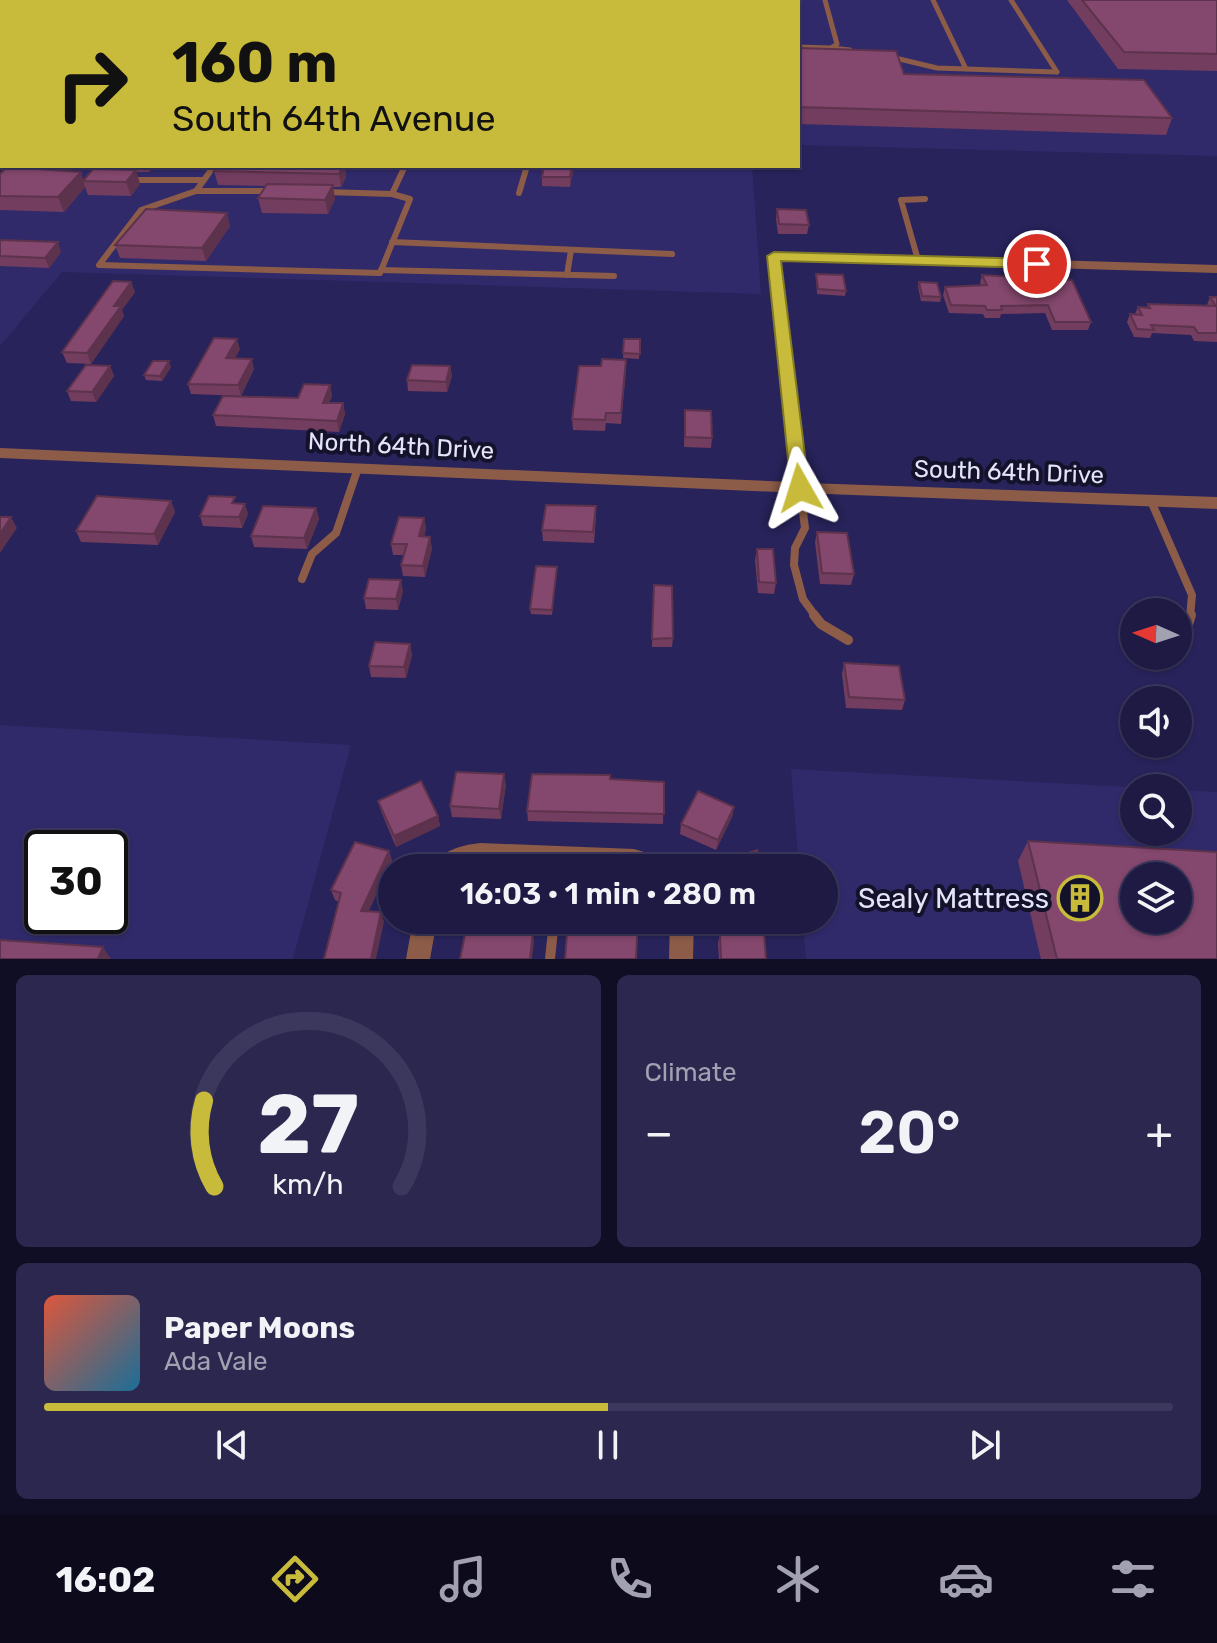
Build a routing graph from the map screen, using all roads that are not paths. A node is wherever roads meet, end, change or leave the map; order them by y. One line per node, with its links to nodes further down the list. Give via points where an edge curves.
1 (825, 0): 5 (lane, via 837,44)
2 (933, 0): 8 (lane)
3 (1012, 0): 8 (lane, via 1057,72)
4 (800, 47): 5 (lane)
5 (831, 48): 6 (lane)
6 (858, 52)
7 (884, 56): 8 (lane)
8 (966, 69)
9 (213, 168): 13 (lane)
10 (404, 168): 18 (lane)
11 (526, 168): 17 (lane)
12 (120, 180): 13 (lane)
13 (204, 180): 14 (lane)
14 (196, 191): 15 (lane); 25 (lane, via 141,210 99,265)
15 (285, 191)
16 (316, 192): 18 (lane)
17 (519, 193)
18 (392, 194): 20 (lane, via 410,199)
19 (925, 199): 23 (lane, via 901,200)
20 (392, 242): 21 (lane); 25 (lane)
21 (571, 250): 22 (lane); 26 (lane)
22 (672, 254)
23 (918, 260): 24 (street); 30 (street, via 774,256)
24 (1217, 269)
25 (381, 270): 26 (lane)
26 (567, 275): 27 (lane)
27 (614, 276)
28 (0, 453): 29 (street, North 64th Drive)
29 (358, 468): 30 (street, North 64th Drive); 33 (lane, via 336,533 312,554)
30 (800, 488): 31 (street, South 64th Drive); 35 (lane, via 805,528 794,565 803,599 821,624)
31 (1151, 501): 32 (street, South 64th Drive); 34 (lane)
32 (1217, 503)
33 (302, 579)
34 (1192, 598)
35 (848, 640)
36 (422, 934): 39 (street)
37 (553, 934): 40 (lane)
38 (682, 934): 41 (street)
39 (418, 959)
40 (550, 959)
41 (681, 959)

